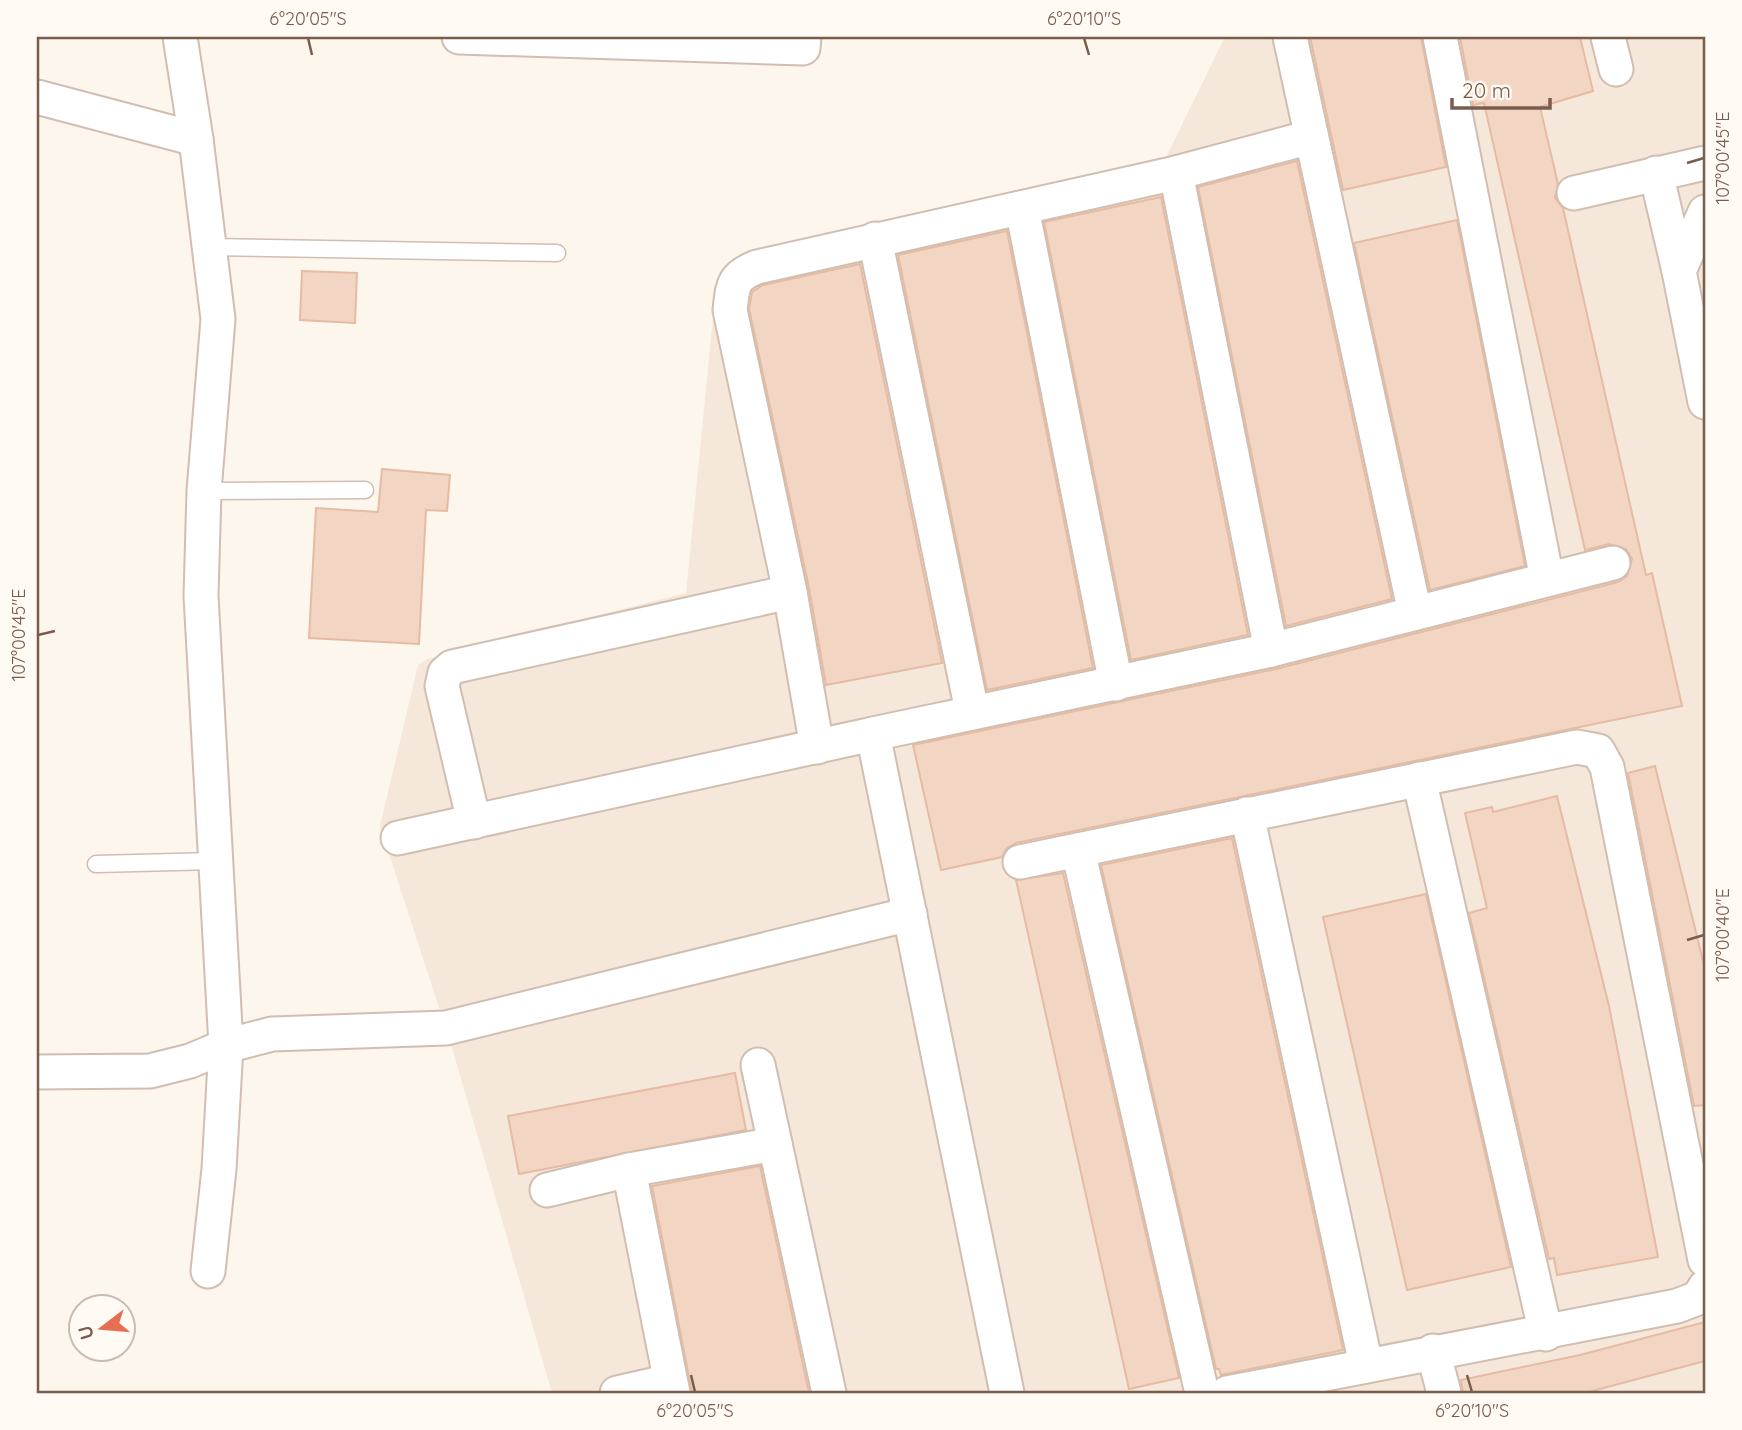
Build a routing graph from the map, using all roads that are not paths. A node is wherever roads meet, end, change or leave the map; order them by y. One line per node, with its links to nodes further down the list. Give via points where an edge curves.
1 (180, 37): 12 (street)
2 (459, 37): 7 (street)
3 (804, 37): 8 (street, via 803,48)
4 (1290, 37): 11 (street)
5 (1440, 37): 27 (street)
6 (1608, 37): 9 (street)
7 (513, 38): 8 (street)
8 (664, 40)
9 (1616, 69)
10 (37, 97): 12 (street)
11 (1311, 137): 14 (street); 29 (street)
12 (196, 139): 20 (street)
13 (1705, 163): 15 (street)
14 (1176, 173): 17 (street); 30 (street)
15 (1656, 173): 16 (street); 22 (street)
16 (1574, 194)
17 (1021, 208): 19 (street); 31 (street)
18 (1705, 212): 22 (street)
19 (875, 239): 28 (street, via 757,267 741,273 733,286 730,310); 32 (street)
20 (209, 247): 21 (lane); 25 (street, via 218,319)
21 (557, 253)
22 (1679, 271): 23 (street)
23 (1705, 402)
24 (365, 490): 25 (lane)
25 (204, 491): 40 (street, via 201,596)
26 (1613, 563): 27 (street)
27 (1547, 579): 29 (street)
28 (790, 592): 34 (street); 37 (street, via 452,667 442,686)
29 (1415, 613): 30 (street)
30 (1271, 650): 31 (street)
31 (1116, 684): 32 (street)
32 (972, 711): 33 (street)
33 (873, 733): 34 (street); 43 (street)
34 (817, 747): 37 (street)
35 (1419, 779): 36 (street); 50 (street, via 1577,747 1598,751 1607,767); 53 (street)
36 (1247, 814): 39 (street); 55 (street)
37 (474, 822): 38 (street)
38 (398, 838)
39 (1078, 850): 41 (street); 60 (street)
40 (215, 860): 42 (lane); 44 (street)
41 (1020, 862)
42 (96, 864)
43 (910, 914): 44 (street, via 446,1028 272,1034); 59 (street)
44 (226, 1046): 46 (street, via 150,1070); 51 (street)
45 (758, 1065): 47 (street)
46 (37, 1072)
47 (775, 1144): 48 (street); 58 (street)
48 (628, 1170): 49 (street); 56 (street)
49 (547, 1190)
50 (1705, 1260)
51 (208, 1271)
52 (1705, 1287): 53 (street, via 1698,1298 1677,1306)
53 (1546, 1334): 54 (street)
54 (1433, 1351): 55 (street); 62 (street)
55 (1366, 1365): 61 (street)
56 (672, 1387): 57 (street)
57 (617, 1393)
58 (829, 1393)
59 (1007, 1393)
60 (1202, 1393)
61 (1227, 1393)
62 (1444, 1393)

